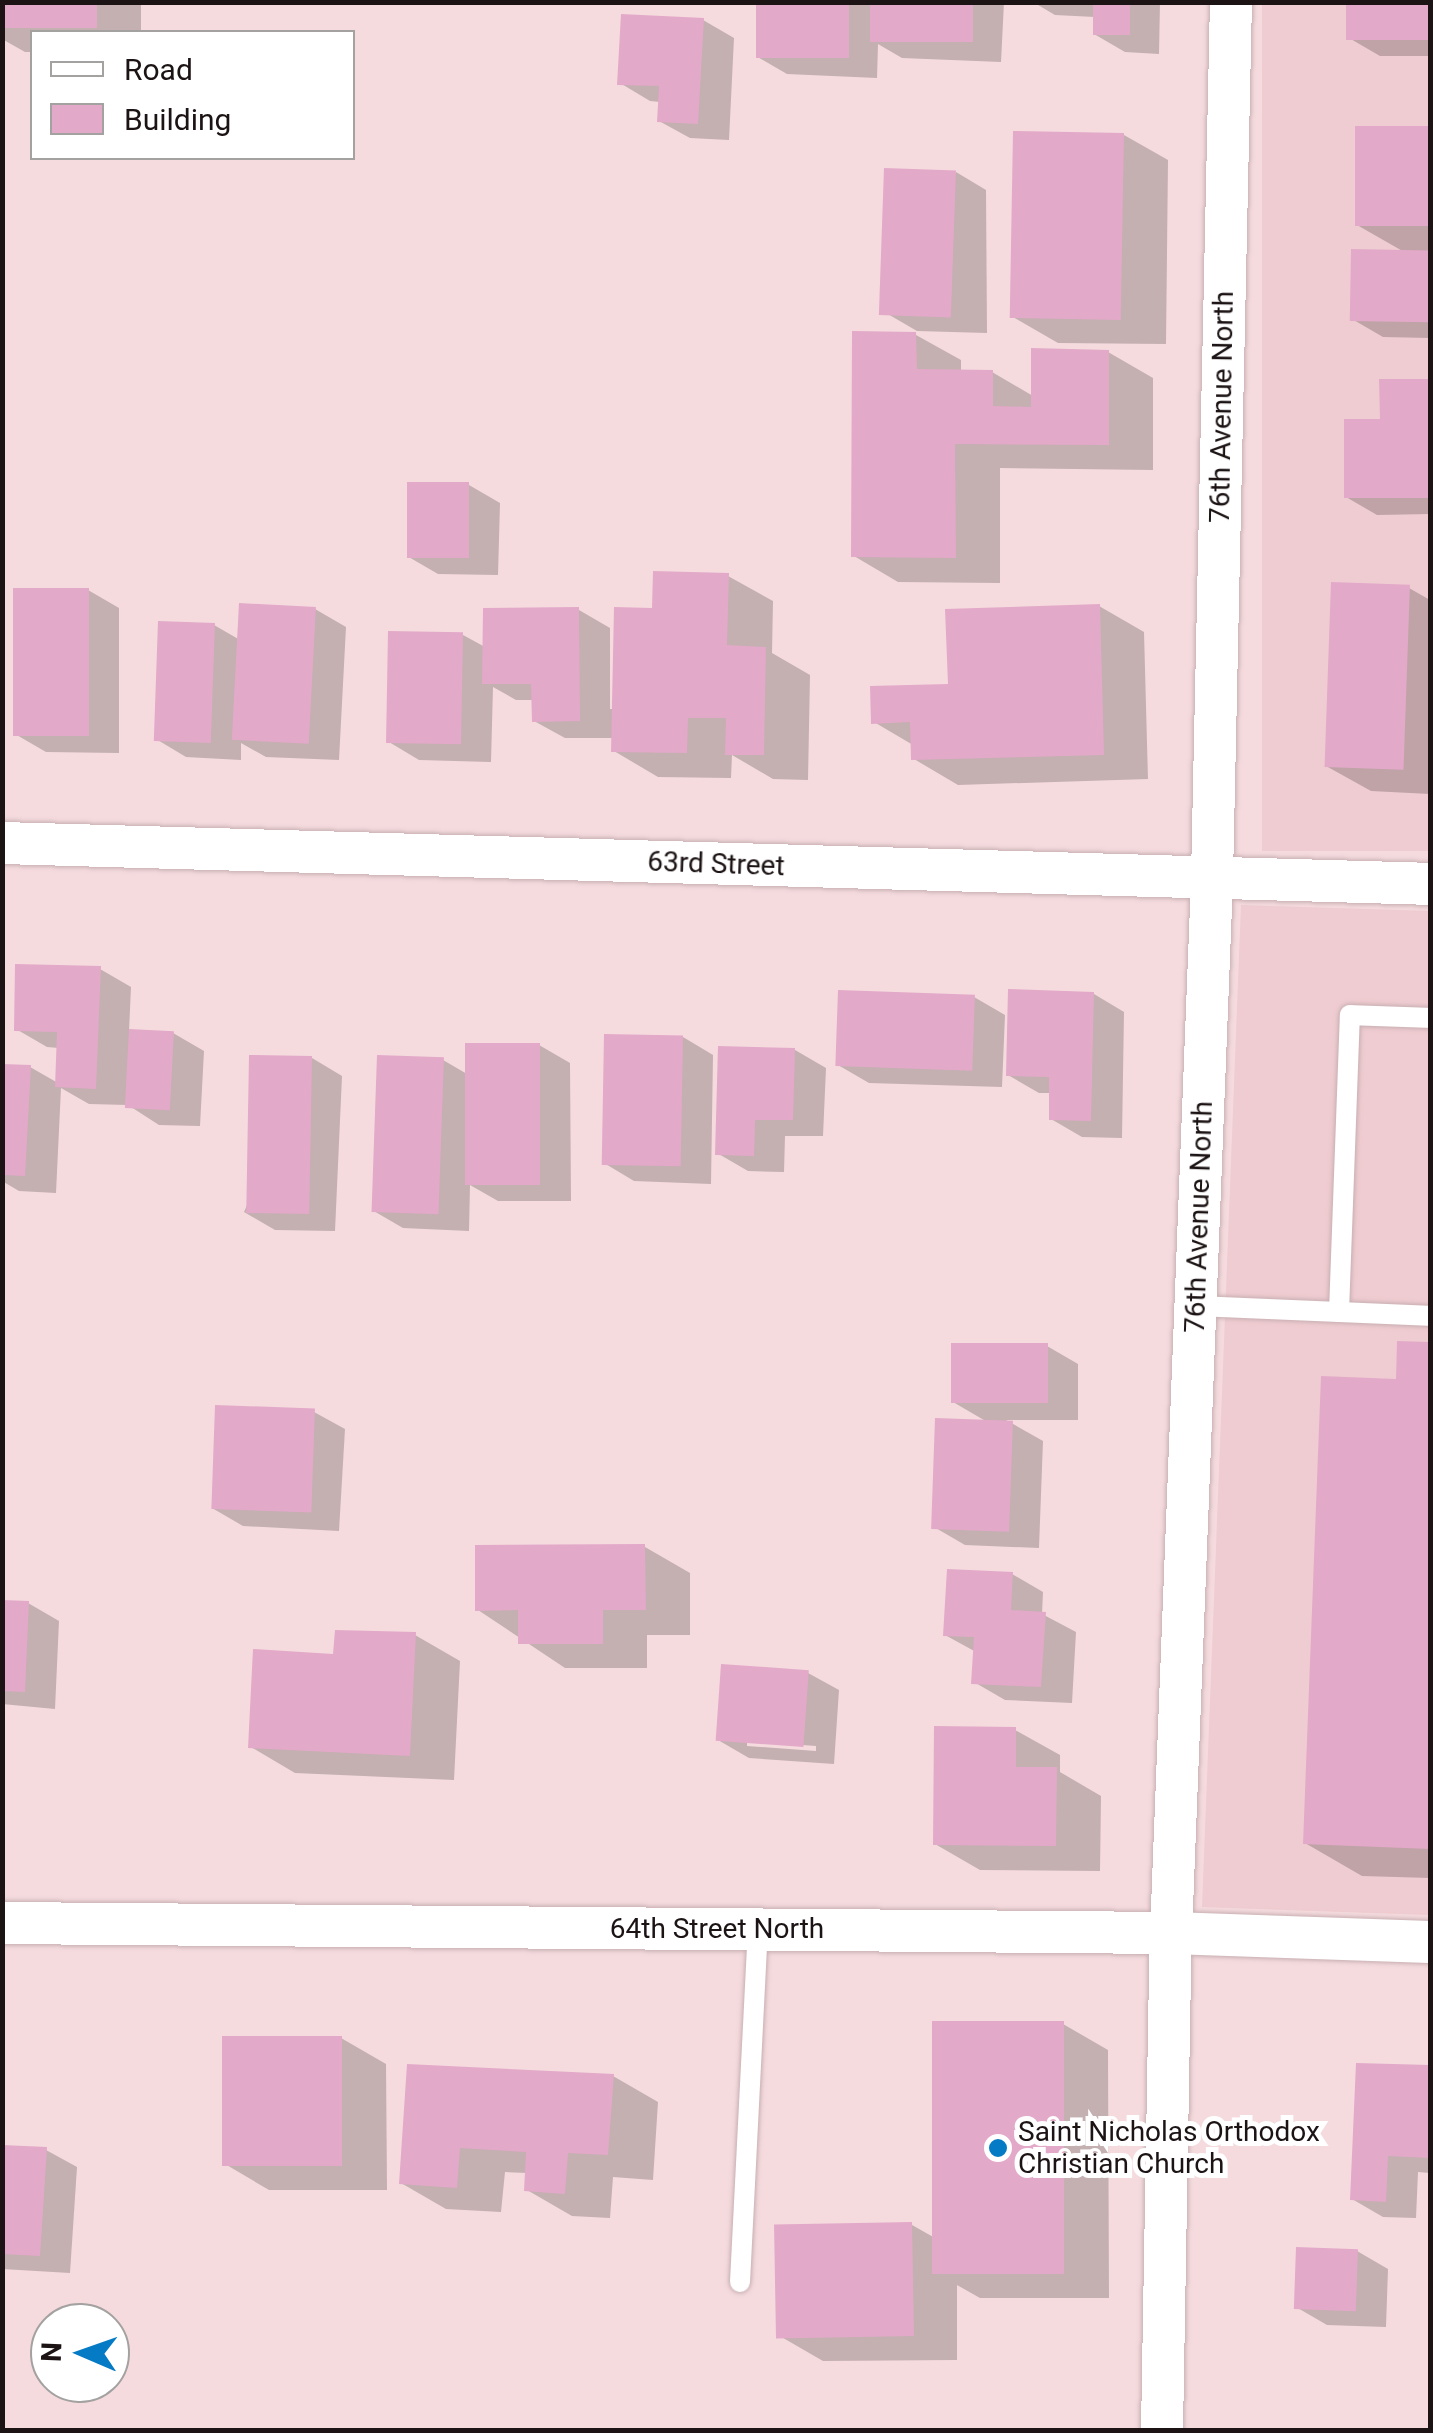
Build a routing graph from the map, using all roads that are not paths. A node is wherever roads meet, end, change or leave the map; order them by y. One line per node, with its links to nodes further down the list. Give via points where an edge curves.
1 (1232, 2): 3 (street, 76th Avenue North)
2 (2, 843): 3 (street, 63rd Street)
3 (1212, 878): 4 (street, 63rd Street); 6 (street, 76th Avenue North)
4 (1430, 884)
5 (1430, 1018): 7 (lane, via 1350,1016)
6 (1195, 1306): 7 (lane); 11 (street, 76th Avenue North)
7 (1339, 1312): 8 (lane)
8 (1430, 1316)
9 (2, 1924): 10 (street, 64th Street North)
10 (758, 1929): 11 (street, 64th Street North); 13 (lane)
11 (1170, 1933): 12 (street, 64th Street North); 14 (street, 76th Avenue North)
12 (1430, 1942)
13 (740, 2282)
14 (1162, 2430)

